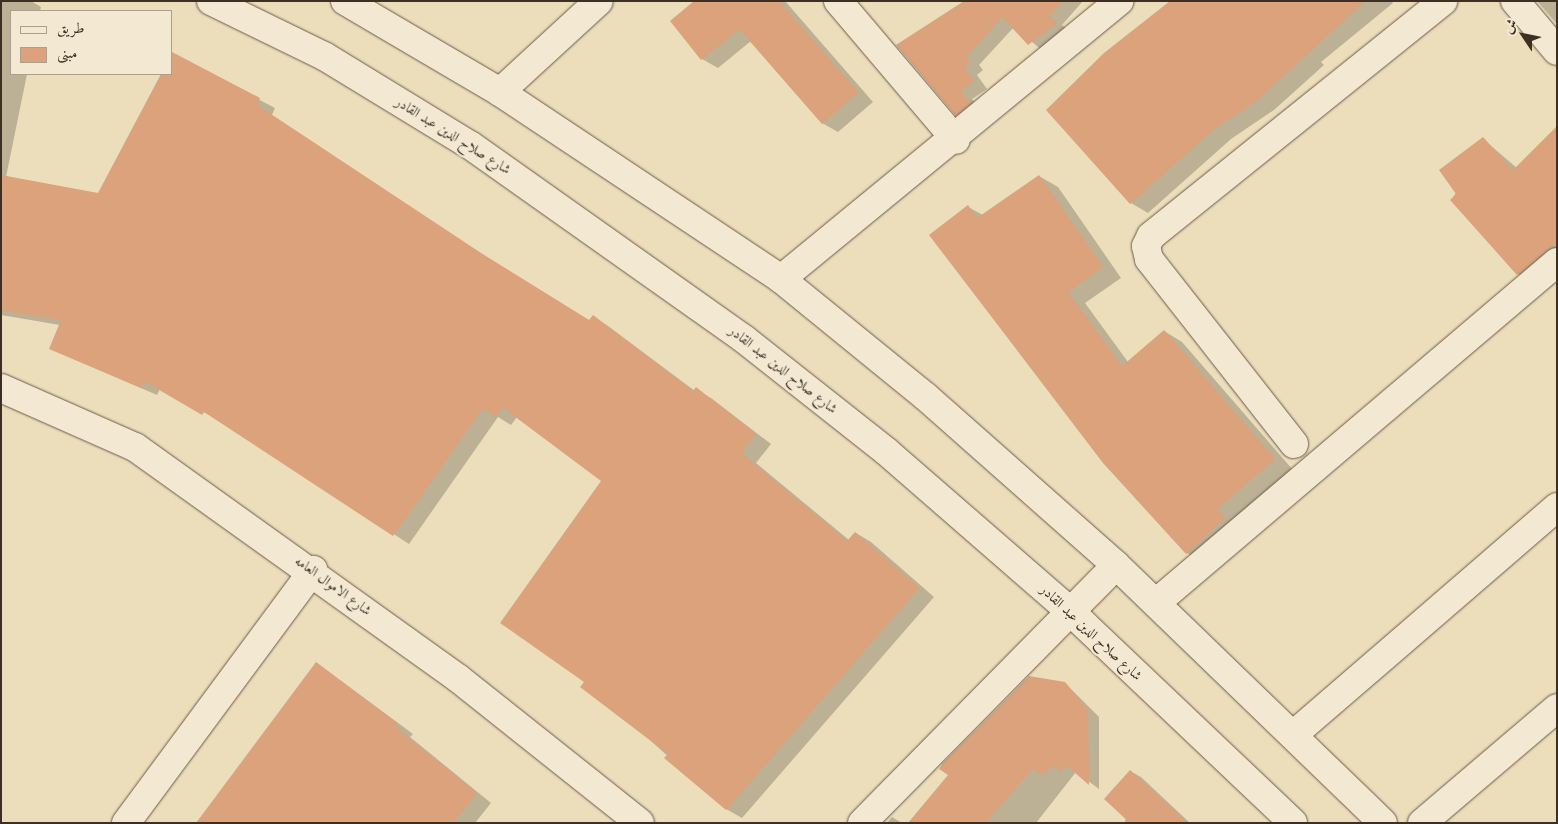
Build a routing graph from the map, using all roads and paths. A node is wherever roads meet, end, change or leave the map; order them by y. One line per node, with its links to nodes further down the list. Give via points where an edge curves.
1 (211, 1): 19 (street, شارع صلاح الدين عبد القادر, via 324,56 470,145 594,229 887,452)
2 (345, 1): 9 (street)
3 (599, 1): 9 (street)
4 (1120, 1): 10 (street)
5 (1443, 1): 14 (street, via 1151,236 1146,246 1150,260)
6 (1515, 1): 8 (street)
7 (850, 5): 10 (street)
8 (1557, 51)
9 (500, 92): 12 (street)
10 (956, 140): 12 (street)
11 (1557, 262): 18 (street)
12 (781, 279): 16 (street, via 925,396)
13 (1, 388): 17 (street, شارع الاموال العامه, via 135,447)
14 (1294, 444)
15 (1557, 507): 21 (street)
16 (1116, 565): 18 (street); 19 (street)
17 (312, 570): 22 (street); 23 (street, شارع الاموال العامه, via 460,679)
18 (1157, 602): 21 (street)
19 (1071, 612): 24 (street); 25 (street, شارع صلاح الدين عبد القادر)
20 (1557, 708): 27 (street)
21 (1293, 735): 26 (street)
22 (126, 823)
23 (640, 823)
24 (862, 823)
25 (1293, 823)
26 (1383, 823)
27 (1422, 823)

